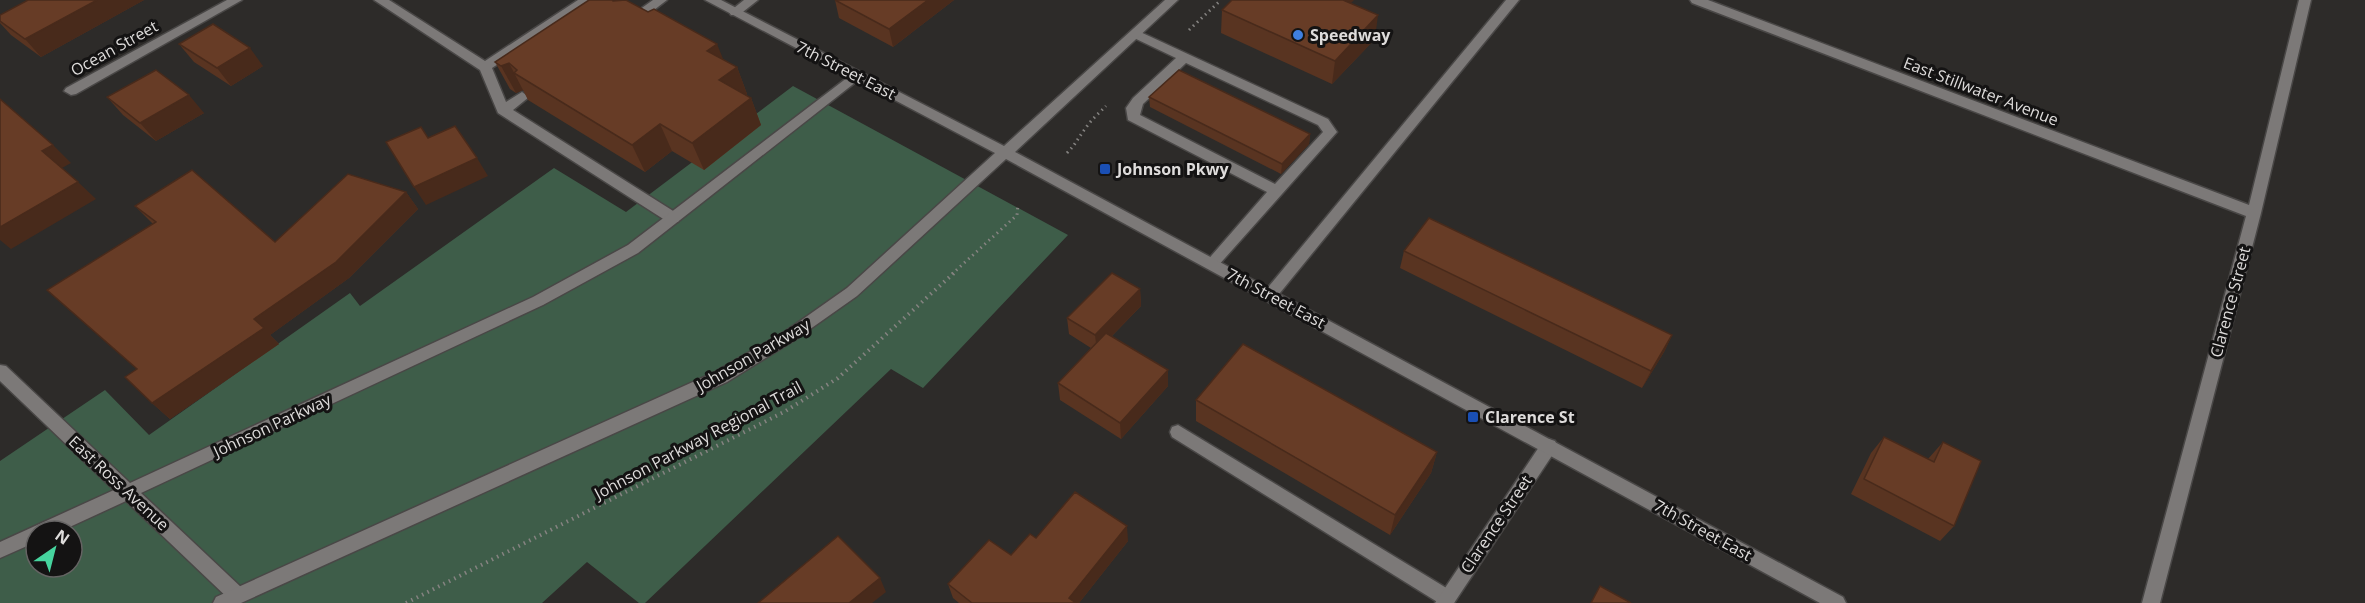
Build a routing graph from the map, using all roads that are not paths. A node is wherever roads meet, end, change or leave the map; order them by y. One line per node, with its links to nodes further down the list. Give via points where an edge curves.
1 (236, 0): 17 (street, Ocean Street)
2 (380, 0): 15 (street)
3 (661, 0): 12 (street)
4 (711, 0): 11 (street, 7th Street East)
5 (752, 0): 11 (street)
6 (1172, 0): 13 (street, Johnson Parkway)
7 (1513, 0): 25 (street)
8 (1696, 0): 22 (street, East Stillwater Avenue)
9 (2305, 0): 22 (street, Clarence Street)
10 (584, 1): 15 (street)
11 (735, 12): 16 (street, 7th Street East)
12 (629, 23)
13 (1136, 34): 14 (street); 20 (street, Johnson Parkway)
14 (1185, 57): 21 (street, via 1138,101 1133,117); 21 (street, via 1323,122 1328,128 1330,132)
15 (485, 67): 19 (street)
16 (856, 75): 20 (street, 7th Street East); 23 (street, Johnson Parkway)
17 (71, 91)
18 (522, 97): 19 (street)
19 (503, 110): 23 (street)
20 (1006, 153): 24 (street, 7th Street East); 33 (street, Johnson Parkway, via 852,292 721,377)
21 (1277, 191): 24 (street)
22 (2254, 213): 37 (street, Clarence Street)
23 (673, 218): 29 (street, Johnson Parkway, via 633,249 537,301)
24 (1212, 263): 25 (street, 7th Street East)
25 (1270, 295): 28 (street, 7th Street East)
26 (0, 371): 29 (street, East Ross Avenue)
27 (1178, 432): 34 (street)
28 (1549, 446): 34 (street, Clarence Street); 36 (street, 7th Street East)
29 (129, 492): 30 (street, Johnson Parkway); 33 (street, East Ross Avenue)
30 (69, 519)
31 (24, 539): 32 (street)
32 (0, 550)
33 (237, 596): 35 (street, Johnson Parkway)
34 (1446, 601)
35 (222, 603)
36 (1837, 603)
37 (2151, 603)

